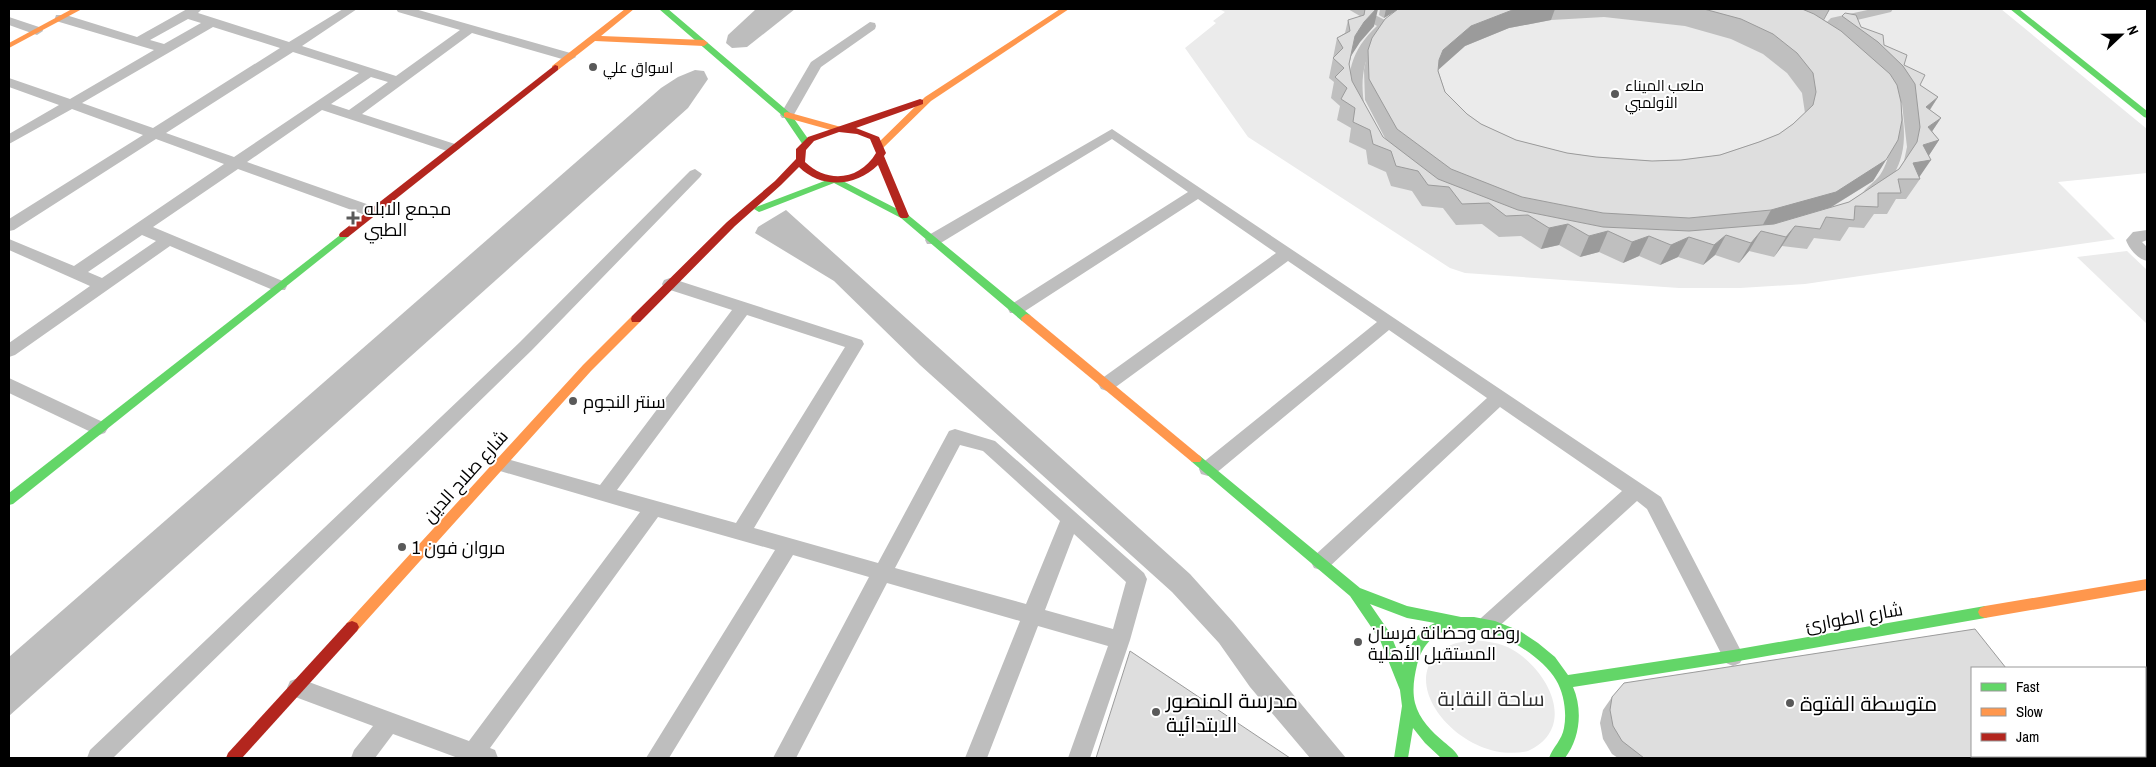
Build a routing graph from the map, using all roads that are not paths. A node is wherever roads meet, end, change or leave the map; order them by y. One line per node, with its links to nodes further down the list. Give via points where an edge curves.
1 (78, 9): 12 (street)
2 (351, 9): 26 (street)
3 (402, 9): 18 (street)
4 (630, 9): 21 (street)
5 (662, 9): 23 (street)
6 (1065, 9): 33 (street)
7 (1354, 9): 15 (street)
8 (1410, 9): 15 (street)
9 (1887, 9): 20 (street, via 1836,21)
10 (2014, 9): 38 (street)
11 (192, 11): 14 (street); 22 (street)
12 (61, 18): 19 (street); 22 (street)
13 (9, 21): 19 (street)
14 (212, 22): 26 (street); 27 (street)
15 (1384, 25): 39 (street, via 1361,53 1354,70 1354,88)
16 (870, 26): 37 (street, via 816,65)
17 (1805, 27): 20 (street)
18 (470, 29): 28 (street); 30 (street)
19 (37, 31): 25 (street)
20 (1821, 35): 24 (street)
21 (593, 38): 23 (street); 28 (street)
22 (139, 41): 27 (street)
23 (704, 43): 37 (street)
24 (1835, 44)
25 (9, 46)
26 (291, 47): 29 (street); 41 (street)
27 (165, 49): 34 (street)
28 (569, 57): 45 (street)
29 (369, 72): 30 (street); 35 (street)
30 (398, 81): 36 (street)
31 (9, 82): 34 (street)
32 (1889, 98): 52 (street, via 1893,104 1899,142 1895,161 1886,176)
33 (928, 100): 40 (street); 44 (street)
34 (71, 104): 41 (street); 42 (street)
35 (320, 105): 36 (street); 48 (street)
36 (351, 115): 45 (street)
37 (787, 115): 40 (street); 43 (street)
38 (2147, 115)
39 (1364, 125)
40 (841, 129): 43 (street, via 815,136); 44 (street, via 867,133)
41 (154, 134): 48 (street); 56 (street)
42 (9, 140)
43 (806, 143): 47 (street)
44 (880, 146): 46 (street)
45 (454, 148): 53 (street)
46 (880, 158): 50 (street, via 863,174); 54 (street)
47 (799, 160): 50 (street, via 810,175); 55 (street, شارع صلاح الدين)
48 (235, 163): 53 (street); 57 (street)
49 (695, 174): 101 (street, via 526,346)
50 (834, 180): 54 (street); 55 (street, شارع صلاح الدين, via 766,205)
51 (1198, 192): 60 (street, via 1112,133); 62 (street); 69 (street)
52 (1860, 201)
53 (372, 212): 67 (street)
54 (904, 216): 60 (street)
55 (731, 224): 65 (street, شارع صلاح الدين)
56 (9, 226)
57 (140, 228): 59 (street); 64 (street)
58 (2147, 235): 63 (street, via 2134,240)
59 (168, 240): 66 (street); 67 (street)
60 (933, 240): 69 (street)
61 (9, 244): 64 (street)
62 (1287, 253): 70 (street); 72 (street)
63 (2147, 256)
64 (75, 273): 66 (street)
65 (670, 284): 68 (street); 76 (street, شارع صلاح الدين, via 587,368)
66 (103, 285): 71 (street)
67 (279, 286): 75 (street)
68 (742, 308): 79 (street); 83 (street, via 856,344)
69 (1016, 309): 72 (street)
70 (1388, 322): 74 (street); 77 (street)
71 (9, 351)
72 (1107, 384): 77 (street)
73 (9, 386): 75 (street)
74 (1499, 398): 78 (street); 85 (street)
75 (99, 428): 80 (street)
76 (500, 464): 79 (street); 95 (street, شارع صلاح الدين)
77 (1208, 470): 85 (street)
78 (1636, 491): 91 (street); 93 (street, via 1654,503)
79 (604, 493): 81 (street)
80 (9, 500)
81 (654, 508): 83 (street); 100 (street)
82 (1070, 520): 86 (street, via 989,446 955,436); 89 (street); 92 (street, via 1137,579)
83 (741, 532): 84 (street)
84 (788, 546): 86 (street); 104 (street)
85 (1320, 562): 88 (street)
86 (883, 573): 89 (street); 105 (street)
87 (2147, 584): 93 (street, شارع الطوارئ)
88 (1355, 592): 90 (street, via 1407,612); 96 (street, via 1384,637)
89 (1034, 615): 92 (street); 106 (street)
90 (1462, 623): 91 (street); 96 (street, via 1438,629 1419,643 1408,664)
91 (1488, 624): 94 (street, via 1511,631 1533,644 1551,661)
92 (1120, 640): 107 (street)
93 (1733, 656): 94 (street, شارع الطوارئ)
94 (1565, 682): 99 (street, via 1573,705 1573,729)
95 (298, 688): 98 (street); 102 (street, شارع صلاح الدين)
96 (1405, 688): 97 (street)
97 (1409, 707): 108 (street); 109 (street, via 1420,728)
98 (389, 722): 100 (street); 103 (street)
99 (1565, 750): 110 (street); 111 (street)
100 (476, 757)
101 (98, 758)
102 (232, 758)
103 (362, 758)
104 (657, 758)
105 (784, 758)
106 (976, 758)
107 (1079, 758)
108 (1401, 758)
109 (1452, 758)
110 (1556, 758)
111 (1575, 758)

